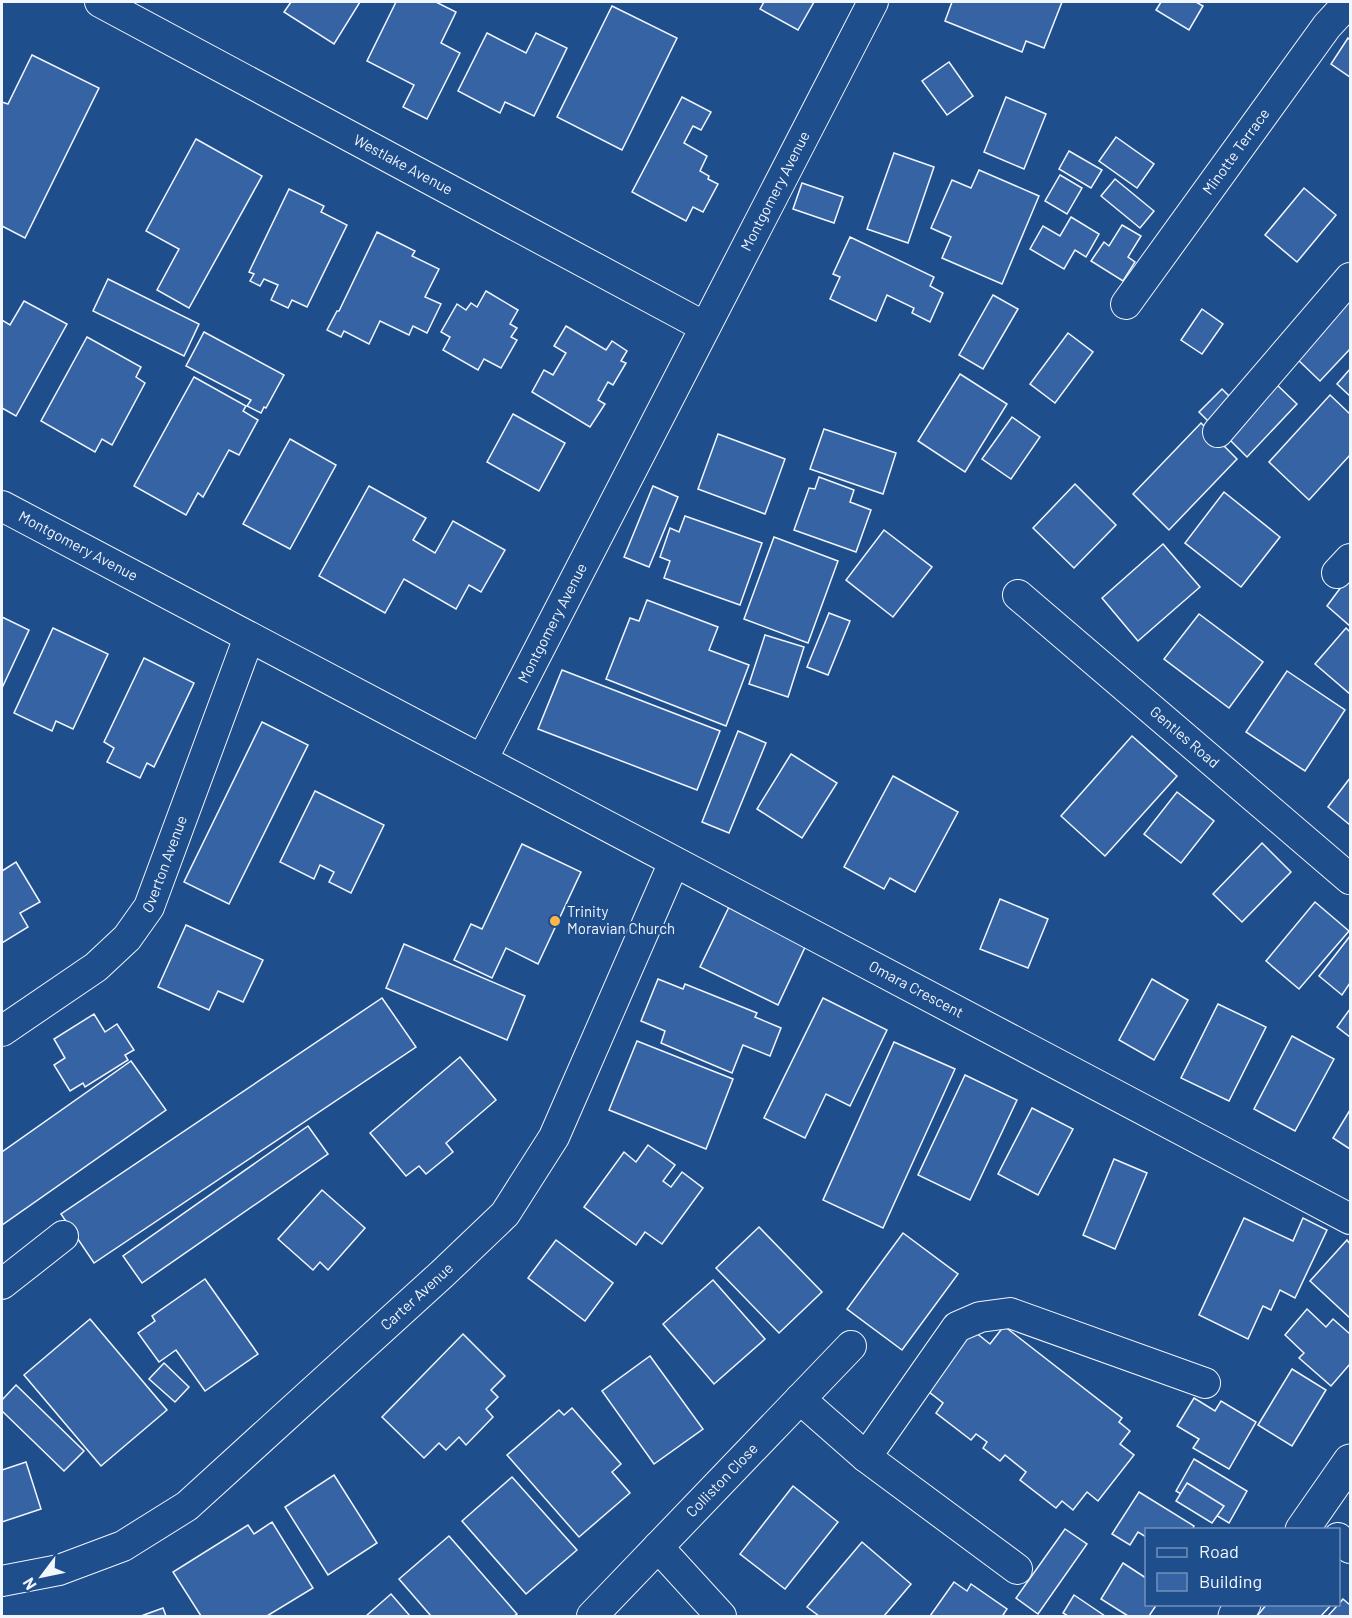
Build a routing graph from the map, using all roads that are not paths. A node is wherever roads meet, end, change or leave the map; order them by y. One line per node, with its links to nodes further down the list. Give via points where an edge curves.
1 (100, 2): 6 (street, Westlake Avenue)
2 (873, 2): 6 (street, Montgomery Avenue)
3 (1349, 2): 5 (street, Minotte Terrace, via 1327,26)
4 (1350, 278): 7 (street)
5 (1126, 304)
6 (705, 327): 11 (street, Montgomery Avenue)
7 (1218, 432)
8 (2, 506): 10 (street, Montgomery Avenue)
9 (1018, 595): 13 (street, Gentles Road)
10 (249, 637): 11 (street, Montgomery Avenue); 14 (street, Overton Avenue, via 149,907 127,938 96,967)
11 (482, 760): 12 (street, Omara Crescent)
12 (675, 862): 15 (street, Omara Crescent); 26 (street, Carter Avenue, via 554,1137 505,1214 187,1506 123,1546 59,1570)
13 (1350, 879)
14 (2, 1031)
15 (1350, 1219)
16 (63, 1236): 17 (street)
17 (2, 1284)
18 (851, 1346): 20 (street, Colliston Close)
19 (1205, 1383): 21 (street, via 1010,1313 980,1317 957,1327)
20 (800, 1399): 21 (street); 24 (street, Colliston Close)
21 (866, 1457): 25 (street)
22 (1350, 1461): 23 (street)
23 (1315, 1525)
24 (658, 1547): 27 (street, Colliston Close); 28 (street)
25 (1017, 1569)
26 (2, 1581)
27 (592, 1617)
28 (721, 1617)

